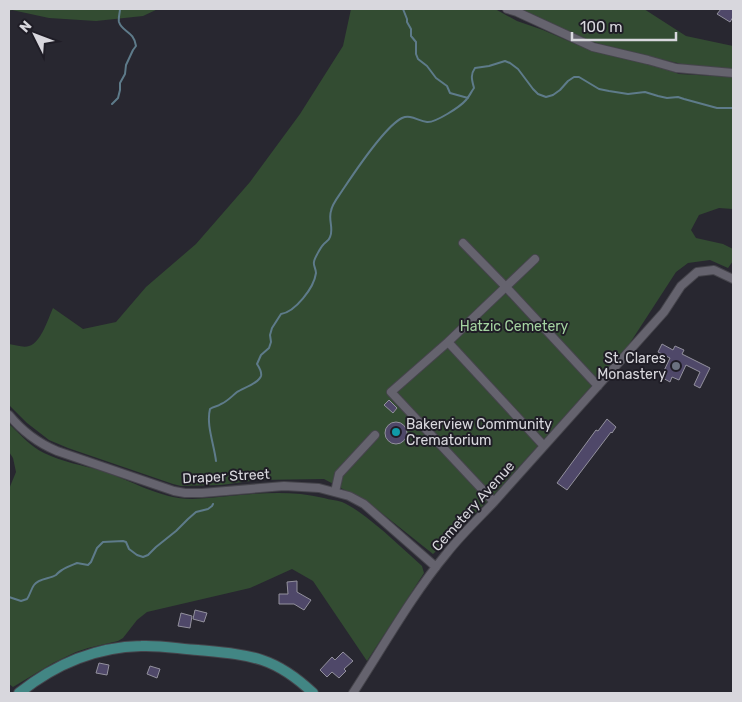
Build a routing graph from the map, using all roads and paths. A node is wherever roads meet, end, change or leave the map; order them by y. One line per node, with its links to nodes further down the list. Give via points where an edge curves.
1 (507, 9): 2 (street, via 601,49 676,68)
2 (733, 73)
3 (463, 243): 6 (street)
4 (535, 259): 6 (street)
5 (733, 279): 8 (street, Cemetery Avenue, via 714,270 697,272 681,286 664,312)
6 (505, 286): 7 (street); 8 (street)
7 (448, 342): 11 (street); 13 (street, via 391,392)
8 (598, 386): 11 (street, Cemetery Avenue)
9 (9, 415): 12 (street, Draper Street, via 44,445 174,491 202,493 284,486)
10 (375, 435): 12 (street, via 339,474)
11 (544, 446): 13 (street, Cemetery Avenue)
12 (335, 492): 14 (street, Draper Street, via 364,504)
13 (494, 502): 14 (street, Cemetery Avenue)
14 (436, 567): 17 (street, Cemetery Avenue)
15 (20, 693): 16 (main road, via 34,681 82,656 103,650 144,646 256,658 281,668)
16 (313, 693)
17 (353, 693)

